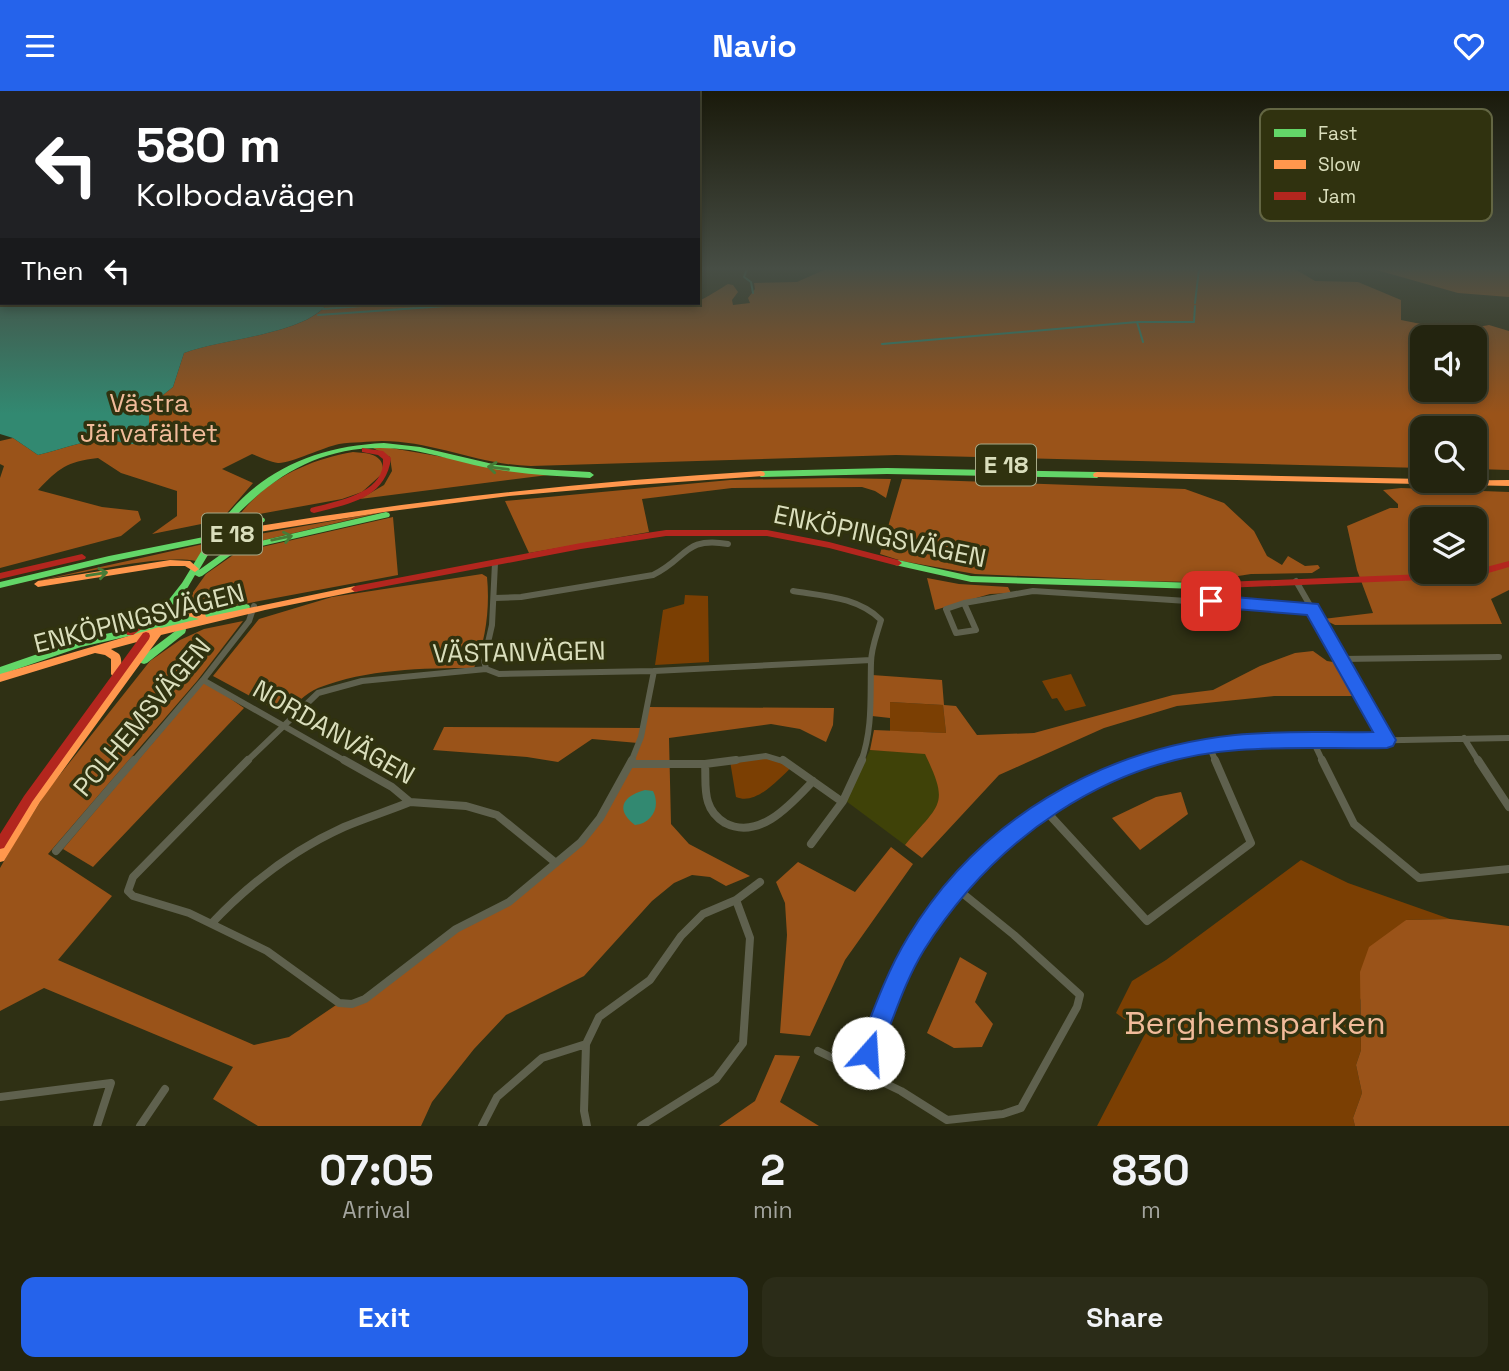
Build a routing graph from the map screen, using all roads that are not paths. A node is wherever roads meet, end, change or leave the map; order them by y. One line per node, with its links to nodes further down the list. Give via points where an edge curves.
1 (1410, 474): 2 (main road, E 18, via 842,463)
2 (590, 475): 7 (main road, E 18); 7 (main road, one-way to 7, via 485,466 403,446 355,446 318,454 278,472 247,495 230,520 266,485 303,463 362,450 387,459 387,475 381,483 362,495)
3 (1487, 475): 4 (main road)
4 (1509, 475)
5 (1509, 484): 6 (main road, E 18, via 842,471 648,479)
6 (467, 496): 12 (main road, one-way to 6, via 233,550); 15 (main road, E 18, via 218,536)
7 (314, 510): 13 (main road, E 18)
8 (214, 542): 12 (main road)
9 (728, 544): 17 (street, via 695,542 671,566 653,575)
10 (495, 563): 14 (main road, ENKÖPINGSVÄGEN, via 666,533 741,531 799,538 971,579 1202,586); 17 (street); 20 (main road, ENKÖPINGSVÄGEN)
11 (1509, 564): 14 (main road, ENKÖPINGSVÄGEN, via 1478,573)
12 (197, 571): 15 (main road, one-way to 12, via 182,562); 18 (main road)
13 (0, 576)
14 (1296, 581): 21 (street)
15 (0, 588)
16 (793, 591): 31 (street, via 875,612 881,620)
17 (495, 598): 32 (street)
18 (176, 603): 22 (main road, via 187,613); 23 (main road); 25 (main road); 26 (main road)
19 (964, 603): 19 (street, via 946,609 956,633 976,630); 21 (street, via 990,594 1033,591)
20 (254, 608): 22 (main road, ENKÖPINGSVÄGEN); 24 (main road, ENKÖPINGSVÄGEN); 38 (street, POLHEMSVÄGEN)
21 (1312, 609): 30 (street)
22 (202, 616): 23 (main road, ENKÖPINGSVÄGEN)
23 (164, 624): 25 (main road, ENKÖPINGSVÄGEN)
24 (189, 626): 25 (main road, ENKÖPINGSVÄGEN); 35 (main road)
25 (156, 630): 26 (main road, ENKÖPINGSVÄGEN); 27 (main road); 35 (main road)
26 (130, 632): 33 (main road, ENKÖPINGSVÄGEN, via 62,648)
27 (146, 636): 28 (main road, ENKÖPINGSVÄGEN); 37 (main road)
28 (90, 649): 36 (main road, ENKÖPINGSVÄGEN); 37 (main road, via 116,657)
29 (1499, 657): 30 (street)
30 (1340, 659): 42 (street)
31 (871, 660): 34 (street, VÄSTANVÄGEN); 48 (street, via 869,738)
32 (486, 669): 34 (street, VÄSTANVÄGEN, via 499,674); 39 (street, VÄSTANVÄGEN, via 374,680 329,690)
33 (0, 671)
34 (654, 671): 45 (street)
35 (127, 676): 55 (main road, via 36,799)
36 (0, 678)
37 (114, 679): 52 (main road)
38 (203, 680): 39 (street, NORDANVÄGEN); 54 (street, POLHEMSVÄGEN)
39 (282, 725): 49 (street, NORDANVÄGEN, via 392,787); 61 (street, VÄSTANVÄGEN, via 133,877 128,891)
40 (1464, 738): 41 (street); 42 (street); 50 (street)
41 (1509, 738)
42 (1387, 740): 43 (street)
43 (1313, 741): 44 (street); 57 (street, via 1354,824 1419,878)
44 (1209, 746): 51 (street, via 1153,757 1104,775); 51 (street, via 1251,843 1147,921)
45 (631, 764): 46 (street); 56 (street, via 600,818)
46 (705, 764): 47 (street, via 766,756 783,760); 47 (street, via 708,803 715,817 736,827 774,817)
47 (814, 781): 48 (street)
48 (841, 801): 53 (street)
49 (410, 802): 56 (street, NORDANVÄGEN, via 466,806 497,815); 61 (street, via 335,831 264,872)
50 (1509, 807)
51 (1045, 810): 59 (street, via 1001,842)
52 (0, 843)
53 (811, 844)
54 (56, 851)
55 (0, 857)
56 (556, 863): 61 (street, via 509,902 457,929 391,981 352,1004 339,1003 267,951)
57 (1509, 869)
58 (761, 882): 60 (street)
59 (956, 888): 64 (street, via 916,943 894,985); 67 (street, via 1080,995 1021,1108)
60 (736, 900): 62 (street, via 703,914 650,980 604,1010); 72 (street, via 750,937 743,1043 716,1079)
61 (212, 923)
62 (586, 1044): 70 (street, via 542,1058 497,1097); 71 (street)
63 (818, 1051): 64 (street)
64 (863, 1072): 67 (street)
65 (165, 1089): 69 (street)
66 (0, 1097): 68 (street, via 111,1083)
67 (948, 1123)
68 (97, 1126)
69 (140, 1126)
70 (482, 1126)
71 (587, 1126)
72 (641, 1126)

